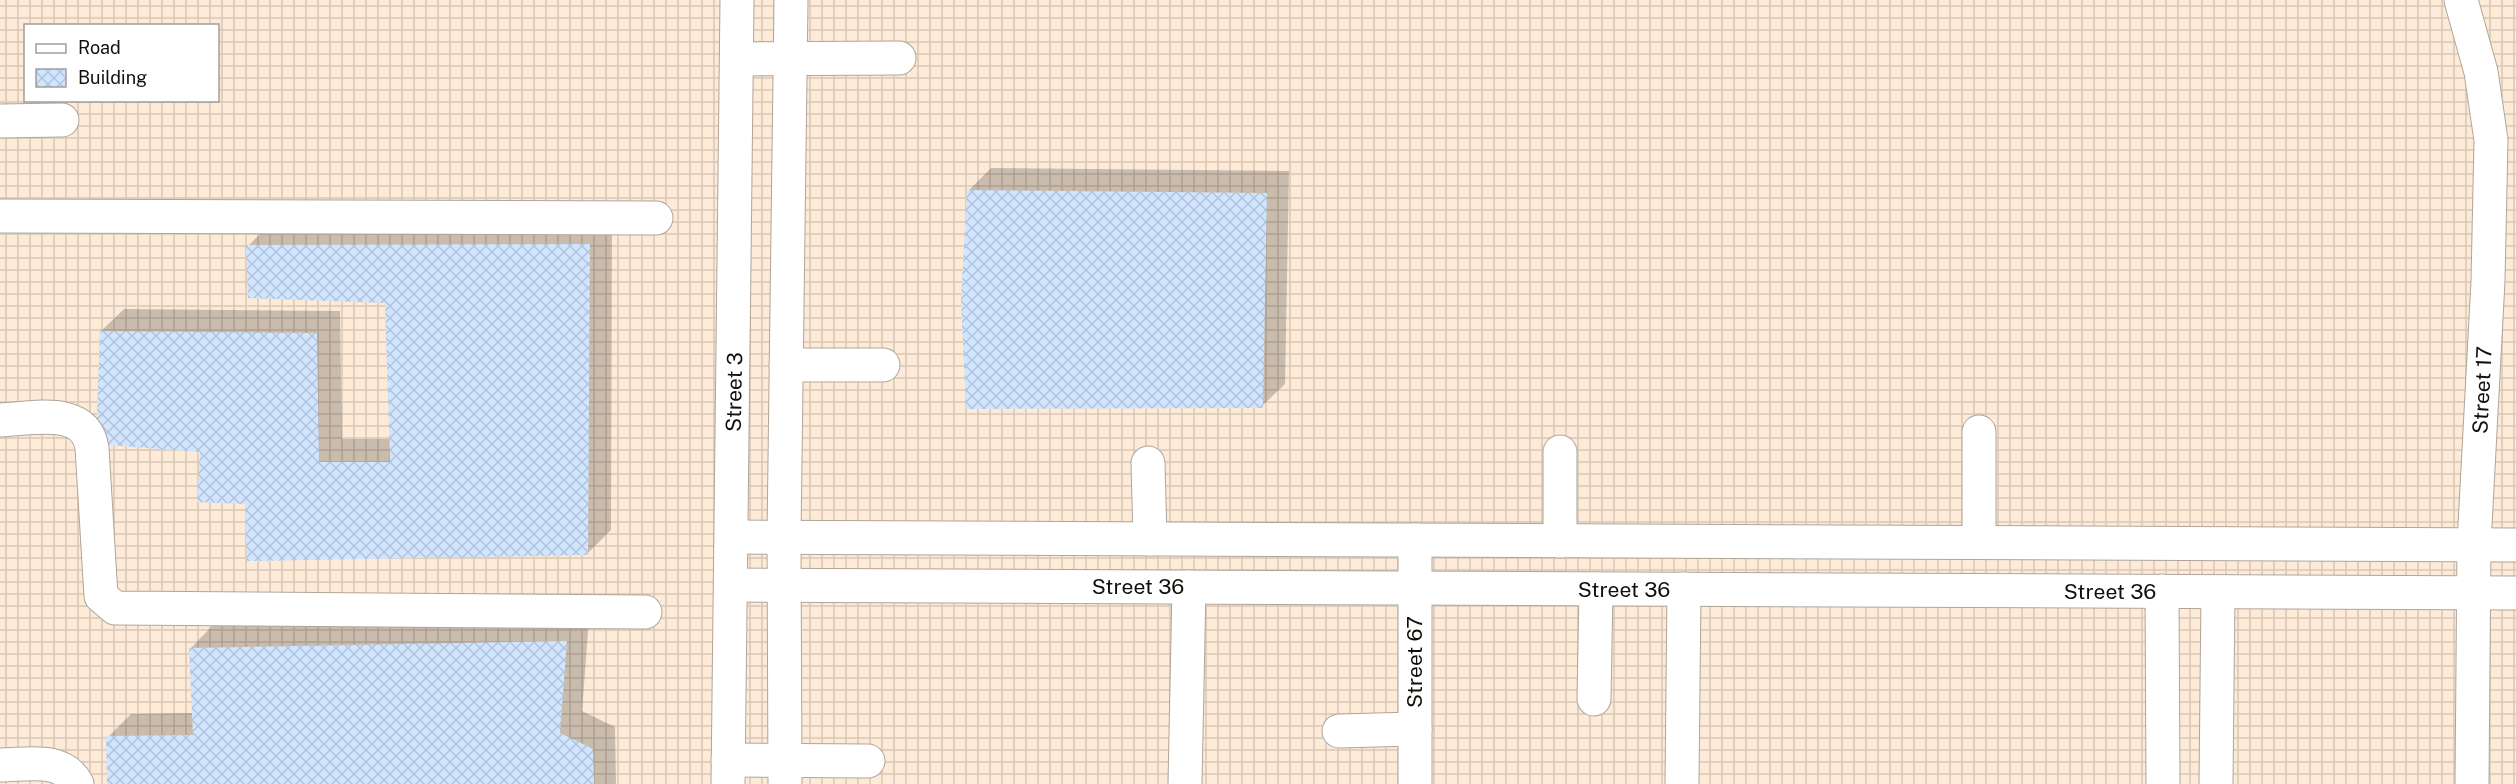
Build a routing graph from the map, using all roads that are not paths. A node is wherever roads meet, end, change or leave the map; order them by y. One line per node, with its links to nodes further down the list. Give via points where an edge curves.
1 (737, 0): 6 (street, Street 3)
2 (791, 0): 4 (street)
3 (2461, 0): 11 (street, Street 17, via 2481,72 2491,140)
4 (791, 58): 5 (street); 6 (street); 12 (street)
5 (899, 58)
6 (738, 59): 18 (street, Street 3)
7 (62, 120): 8 (street)
8 (0, 121)
9 (0, 216): 10 (street)
10 (656, 218)
11 (2502, 281): 24 (street, Street 17)
12 (786, 365): 13 (street); 19 (street)
13 (883, 365)
14 (0, 420): 36 (street, via 65,418 87,431 92,448 101,596 115,608)
15 (1978, 432): 23 (street)
16 (1560, 452): 22 (street)
17 (1148, 463): 20 (street)
18 (732, 537): 19 (street); 26 (street, Street 3)
19 (784, 537): 20 (street); 27 (street)
20 (1150, 539): 21 (street)
21 (1415, 540): 22 (street); 29 (street, Street 67)
22 (1560, 541): 23 (street)
23 (1979, 542): 24 (street)
24 (2474, 544): 25 (street); 34 (street, Street 17)
25 (2516, 545)
26 (732, 585): 27 (street, Street 36); 42 (street, Street 3)
27 (785, 585): 28 (street, Street 36); 43 (street)
28 (1189, 587): 29 (street, Street 36); 45 (street)
29 (1414, 588): 30 (street, Street 36); 38 (street, Street 67)
30 (1596, 589): 31 (street, Street 36); 37 (street)
31 (1684, 589): 32 (street, Street 36); 47 (street)
32 (2162, 591): 33 (street, Street 36); 48 (street)
33 (2218, 592): 34 (street, Street 36); 49 (street)
34 (2473, 593): 35 (street, Street 36); 50 (street, Street 17)
35 (2516, 593)
36 (645, 612)
37 (1594, 699)
38 (1415, 729): 39 (street); 46 (street, Street 67)
39 (1339, 731)
40 (868, 761): 43 (street)
41 (0, 765): 44 (street, via 55,764)
42 (728, 772): 43 (street)
43 (785, 772)
44 (77, 784)
45 (1185, 784)
46 (1415, 784)
47 (1682, 784)
48 (2163, 784)
49 (2216, 784)
50 (2472, 784)

